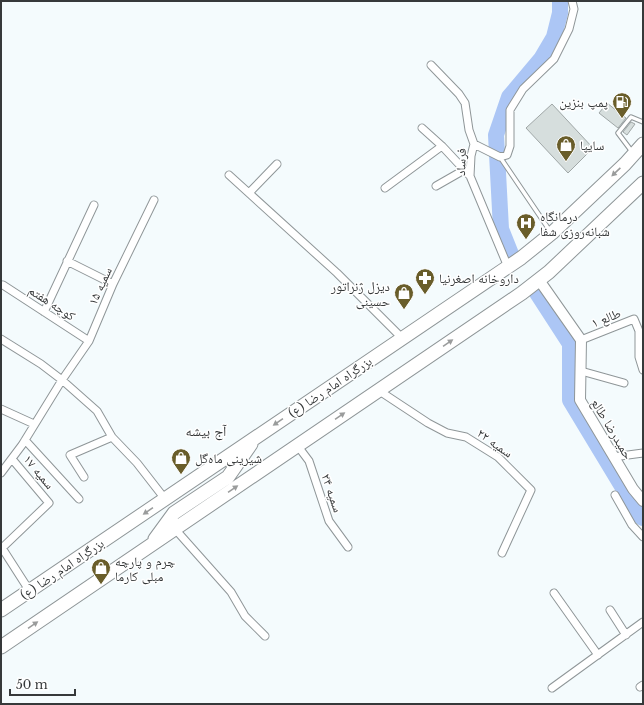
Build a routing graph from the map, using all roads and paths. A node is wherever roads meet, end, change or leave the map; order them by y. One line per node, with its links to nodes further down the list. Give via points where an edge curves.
1 (572, 1): 9 (street, via 574,9 569,29 554,59 523,89 510,110 510,146 507,155)
2 (431, 66): 5 (street, فرساد, via 466,103 469,130)
3 (643, 122): 8 (lane, via 631,117 618,133)
4 (422, 128): 7 (street)
5 (474, 144): 9 (street); 13 (street, فرساد)
6 (643, 144): 8 (highway, بزرگراه امام رضا (ع))
7 (442, 146): 11 (street); 16 (street)
8 (634, 154): 20 (highway, بزرگراه امام رضا (ع), one-way to 20)
9 (499, 157): 20 (lane)
10 (277, 164): 17 (street)
11 (464, 170): 13 (street); 15 (street)
12 (229, 175): 17 (street)
13 (470, 176): 22 (street, فرساد)
14 (643, 183): 23 (highway)
15 (436, 186)
16 (385, 188)
17 (249, 193): 27 (street, via 337,273)
18 (154, 200): 24 (street, سمیه ۱۵)
19 (94, 205): 21 (street)
20 (552, 233): 22 (highway, بزرگراه امام رضا (ع))
21 (67, 261): 24 (street); 26 (street)
22 (508, 267): 27 (highway, بزرگراه امام رضا (ع))
23 (539, 280): 29 (main road); 35 (highway, one-way to 23)
24 (113, 284): 30 (street, سمیه ۱۵)
25 (3, 285): 26 (street, کوچه هفتم)
26 (44, 312): 30 (street, کوچه هفتم)
27 (402, 338): 39 (highway, بزرگراه امام رضا (ع), one-way to 39)
28 (1, 339): 33 (street)
29 (582, 340): 31 (street, طالع ۱, via 634,319 639,330 639,357); 32 (main road, حمیدرضا طالع)
30 (89, 341): 33 (street, سمیه ۱۵)
31 (643, 370)
32 (581, 371): 34 (street); 43 (main road, حمیدرضا طالع, via 580,400)
33 (62, 380): 37 (street, سمیه ۱۵); 38 (street, via 97,411)
34 (624, 383)
35 (378, 390): 41 (highway, one-way to 35); 57 (street, سمیه ۲۲, via 447,434 466,437 498,457 531,490)
36 (1, 409): 37 (street)
37 (34, 424): 40 (street, سمیه ۱۵)
38 (112, 437): 46 (street, via 70,456); 50 (street, via 137,463)
39 (256, 437): 47 (highway, بزرگراه امام رضا (ع)); 51 (highway, via 228,477)
40 (25, 440): 44 (street, سمیه ۱۵); 49 (street)
41 (297, 445): 51 (highway, one-way to 41); 56 (street, سمیه ۲۴, via 309,461 329,521)
42 (643, 453): 43 (street)
43 (613, 457): 52 (main road, حمیدرضا طالع, via 632,489)
44 (12, 459): 45 (street, سمیه ۱۵); 58 (street, سمیه ۱۷, via 49,503 2,548)
45 (1, 473)
46 (84, 476)
47 (194, 479): 50 (highway, بزرگراه امام رضا (ع)); 51 (highway)
48 (615, 495): 54 (street, via 632,525)
49 (79, 499)
50 (165, 499): 58 (highway, بزرگراه امام رضا (ع), one-way to 58)
51 (206, 499): 53 (highway); 55 (highway, via 172,514)
52 (643, 501)
53 (175, 529): 55 (highway); 64 (street, via 231,592 245,616)
54 (643, 537)
55 (151, 545): 65 (highway, one-way to 55)
56 (348, 547)
57 (502, 553)
58 (29, 590): 60 (highway, بزرگراه امام رضا (ع))
59 (554, 593): 66 (street)
60 (1, 610)
61 (610, 610): 63 (street)
62 (643, 623): 63 (street)
63 (626, 635): 66 (street)
64 (264, 636)
65 (1, 648)
66 (598, 655): 67 (street)
67 (552, 688)

